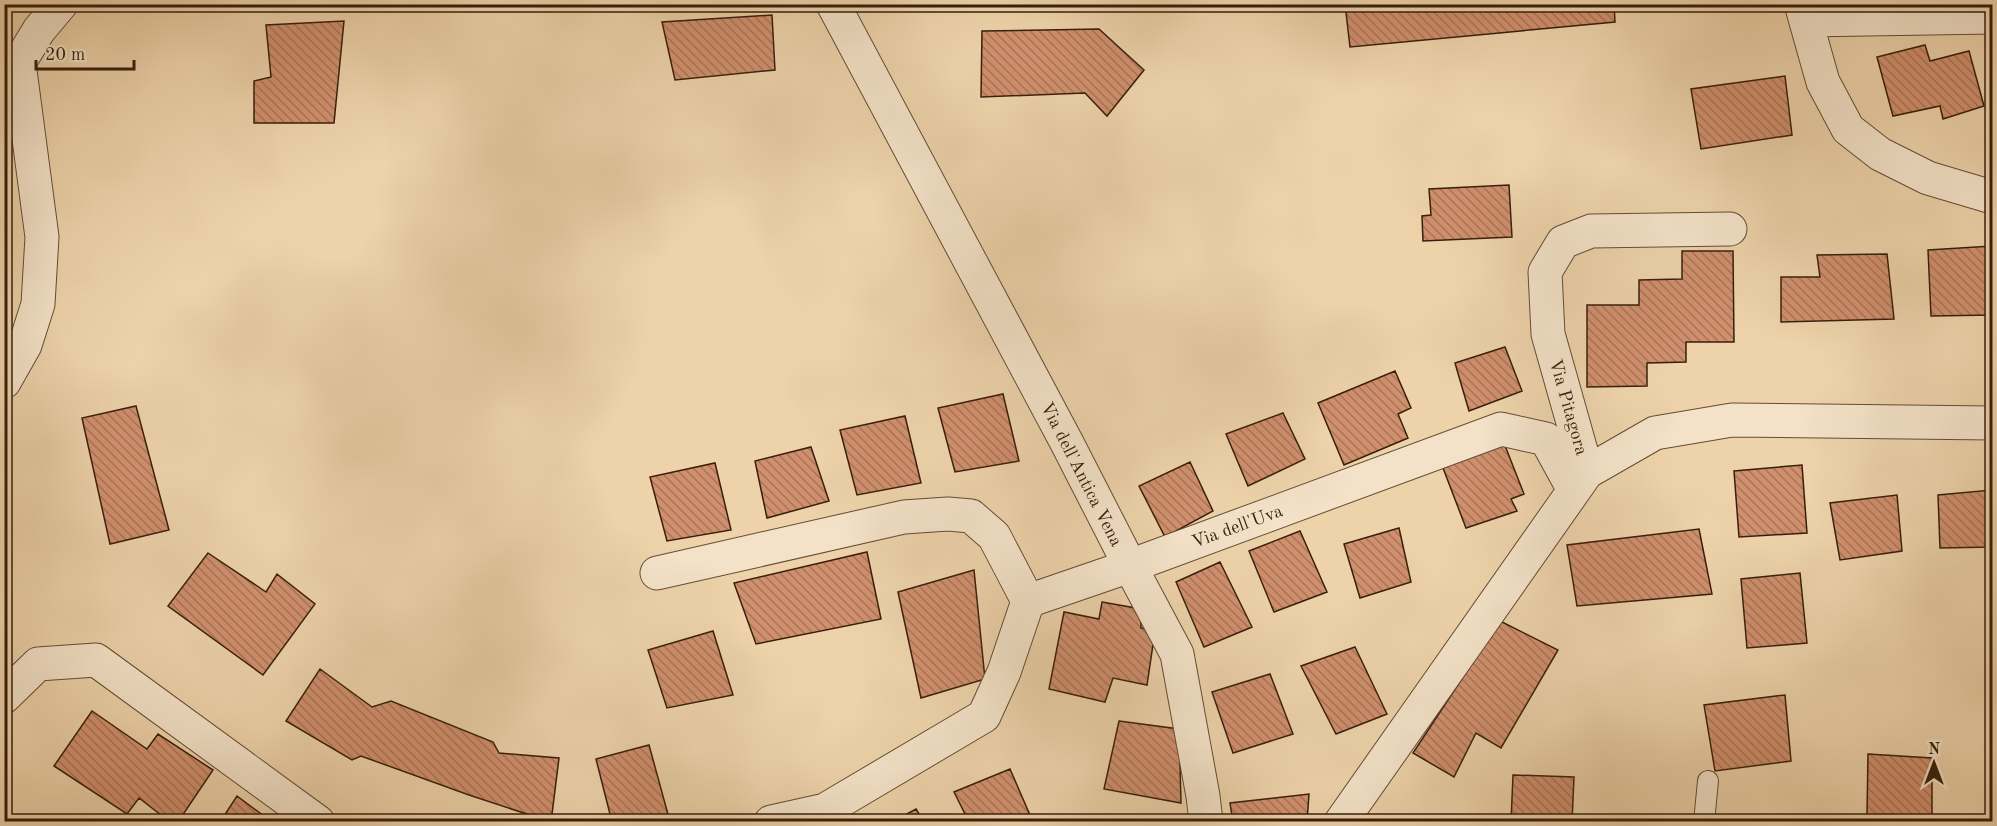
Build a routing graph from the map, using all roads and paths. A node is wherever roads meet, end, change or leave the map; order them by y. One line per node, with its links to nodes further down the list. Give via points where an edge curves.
1 (61, 4): 7 (street, via 19,63 42,237 38,304 24,345)
2 (833, 4): 10 (street, Via dell'Antica Vena)
3 (1804, 12): 4 (street); 5 (street, via 1823,82 1848,129 1880,154 1928,178)
4 (1992, 16)
5 (1992, 197)
6 (1730, 229): 9 (street, Via Pitagora, via 1591,231 1563,242 1545,272 1548,334)
7 (4, 382)
8 (1992, 423): 9 (street, Via Pitagora, via 1732,420 1655,433)
9 (1580, 481): 10 (street, Via dell'Uva, via 1546,439 1501,429); 19 (street)
10 (1130, 566): 12 (street, Via dell'Antica Vena); 18 (street, via 1177,654)
11 (657, 573): 12 (street, via 904,517 948,514 971,516 994,536)
12 (1028, 601): 15 (street, via 984,716)
13 (4, 697): 16 (street, via 38,664 96,660)
14 (1708, 781): 20 (lane)
15 (824, 816): 17 (street)
16 (318, 822)
17 (771, 822)
18 (1206, 822)
19 (1341, 822)
20 (1704, 822)

